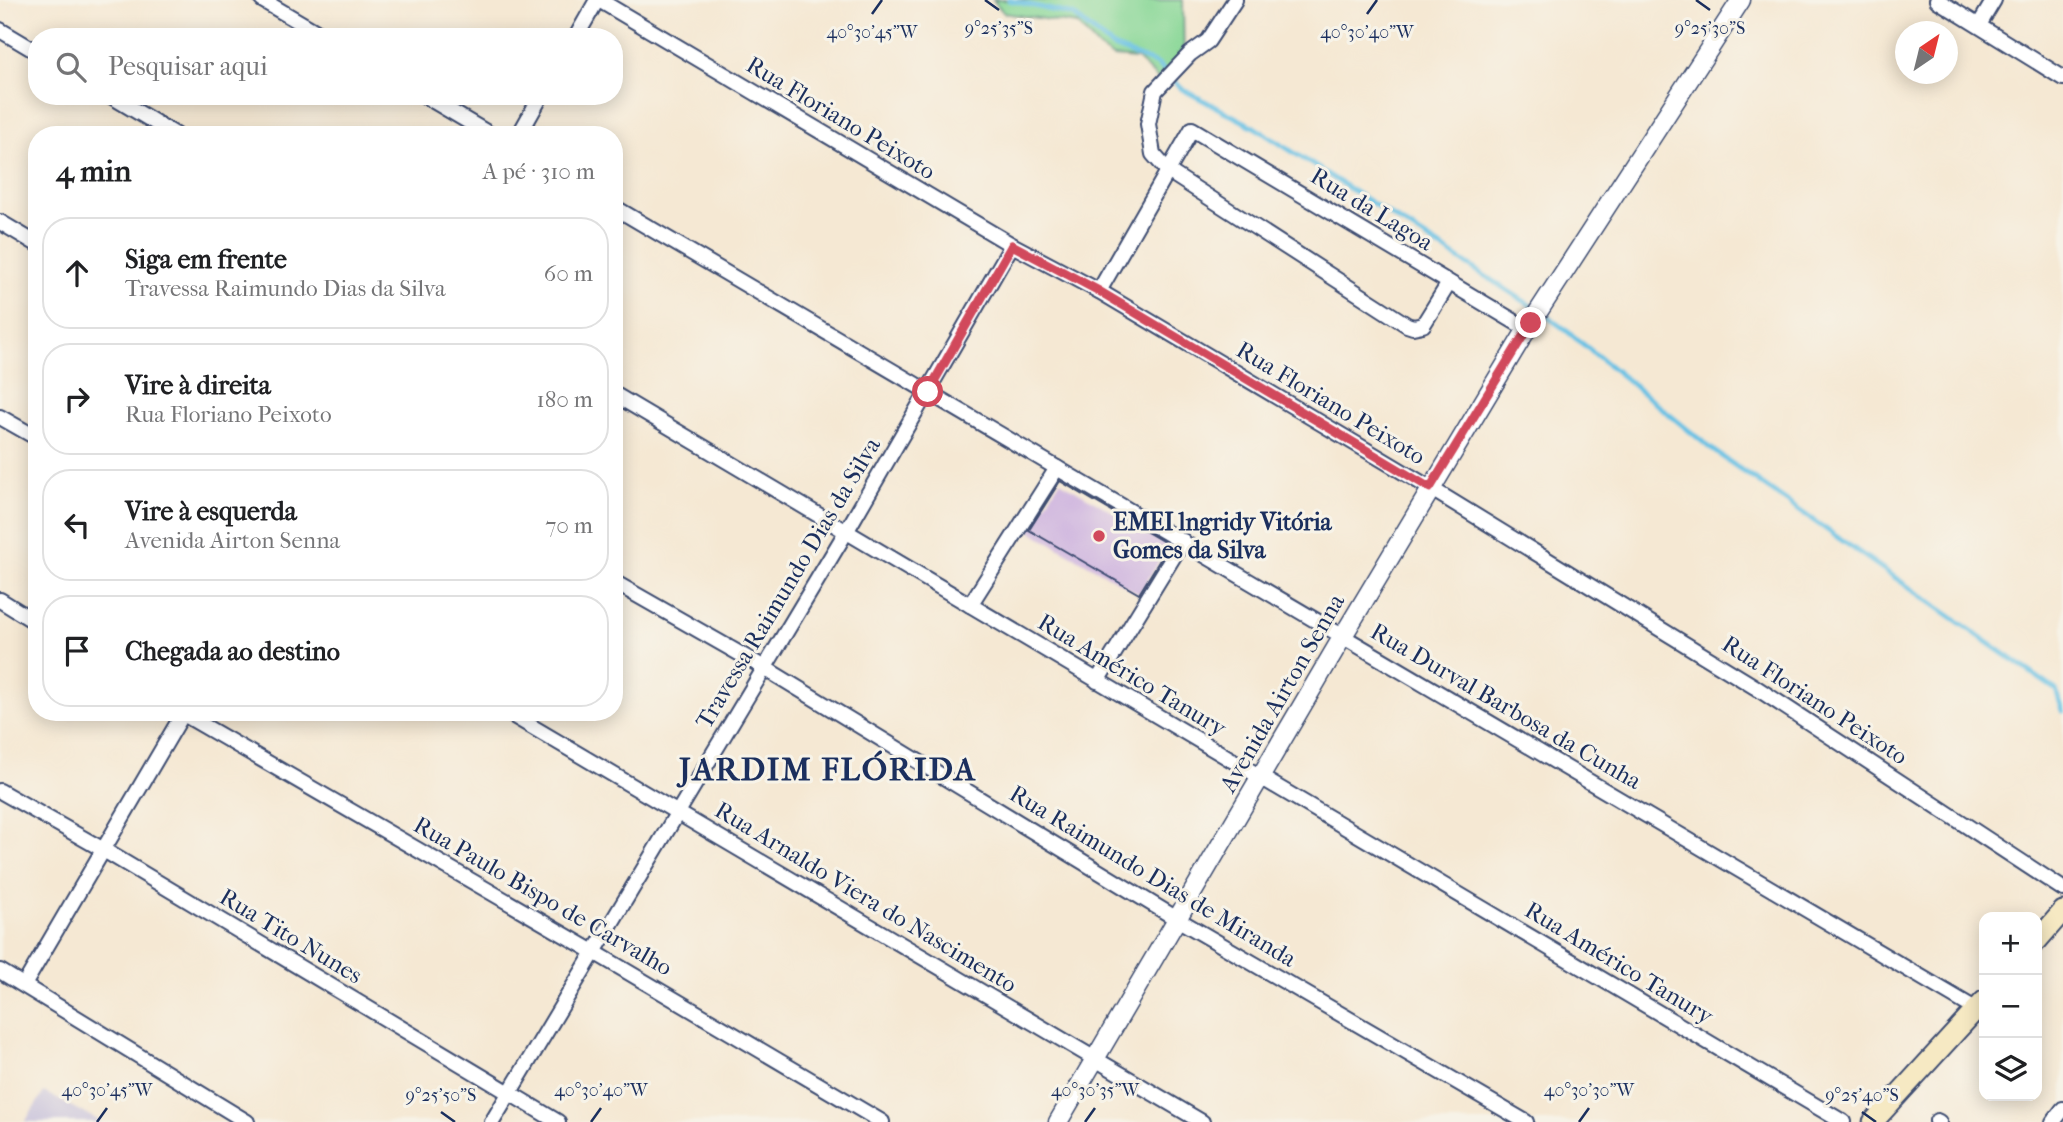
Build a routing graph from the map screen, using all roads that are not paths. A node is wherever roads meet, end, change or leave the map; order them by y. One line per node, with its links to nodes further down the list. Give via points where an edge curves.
1 (262, 0): 8 (street)
2 (598, 0): 9 (street); 23 (street, Rua Floriano Peixoto)
3 (1235, 0): 19 (street, via 1208,41 1155,91 1147,124 1153,154)
4 (1741, 0): 26 (street, Avenida Airton Senna)
5 (1937, 0): 7 (street)
6 (1994, 0): 7 (street)
7 (1979, 26): 12 (street)
8 (310, 28)
9 (581, 28)
10 (0, 30): 11 (street)
11 (28, 47)
12 (2063, 78)
13 (126, 105): 16 (street)
14 (440, 105): 17 (street)
15 (536, 105): 18 (street)
16 (161, 126)
17 (476, 126)
18 (524, 126)
19 (1168, 171): 24 (street, Rua da Lagoa, via 1192,129); 24 (street, via 1407,325 1423,325); 25 (street)
20 (623, 212): 27 (street, Rua Durval Barbosa da Cunha)
21 (0, 222): 22 (street)
22 (28, 239)
23 (1012, 245): 25 (street, Rua Floriano Peixoto); 27 (street, Travessa Raimundo Dias da Silva)
24 (1449, 283): 26 (street, Rua da Lagoa)
25 (1099, 291): 32 (street, Rua Floriano Peixoto)
26 (1529, 326): 32 (street, Avenida Airton Senna)
27 (928, 392): 31 (street, Rua Durval Barbosa da Cunha); 33 (street, Travessa Raimundo Dias da Silva)
28 (623, 399): 33 (street, Rua Américo Tanury)
29 (0, 417): 30 (street)
30 (28, 433)
31 (1057, 468): 34 (street, Rua Durval Barbosa da Cunha); 37 (street)
32 (1430, 488): 39 (street, Avenida Airton Senna); 49 (street, Rua Floriano Peixoto, via 1755,687)
33 (846, 531): 37 (street, Rua Américo Tanury); 40 (street, Travessa Raimundo Dias da Silva)
34 (1183, 541): 39 (street, Rua Durval Barbosa da Cunha); 41 (street)
35 (623, 587): 40 (street, Rua Raimundo Dias de Miranda)
36 (0, 600): 38 (street)
37 (970, 605): 41 (street, Rua Américo Tanury)
38 (28, 617)
39 (1343, 636): 45 (street, Avenida Airton Senna); 56 (street, Rua Durval Barbosa da Cunha)
40 (763, 667): 47 (street, Travessa Raimundo Dias da Silva); 51 (street, Rua Raimundo Dias de Miranda)
41 (1097, 681): 45 (street, Rua Américo Tanury)
42 (178, 721): 48 (street)
43 (197, 721): 53 (street, Rua Paulo Bispo de Carvalho)
44 (522, 721): 47 (street, Rua Arnaldo Viera do Nascimento)
45 (1261, 778): 51 (street, Avenida Airton Senna); 68 (street, Rua Américo Tanury)
46 (0, 791): 48 (street, Rua Tito Nunes)
47 (678, 813): 53 (street, Travessa Raimundo Dias da Silva); 58 (street, Rua Arnaldo Viera do Nascimento)
48 (102, 849): 55 (street); 59 (street, Rua Tito Nunes)
49 (2063, 889)
50 (2063, 911): 52 (main road)
51 (1177, 919): 58 (street, Avenida Airton Senna); 67 (street, Rua Raimundo Dias de Miranda)
52 (2042, 935)
53 (594, 952): 59 (street, Travessa Raimundo Dias da Silva); 64 (street, Rua Paulo Bispo de Carvalho)
54 (0, 971): 55 (street)
55 (24, 985): 61 (street)
56 (1979, 1005)
57 (1979, 1007): 69 (main road)
58 (1095, 1058): 65 (street, Avenida Airton Senna); 66 (street, Rua Arnaldo Viera do Nascimento)
59 (509, 1094): 62 (street, Travessa Raimundo Dias da Silva); 63 (street, Rua Tito Nunes)
60 (2063, 1109): 70 (street)
61 (247, 1122)
62 (492, 1122)
63 (558, 1122)
64 (882, 1122)
65 (1058, 1122)
66 (1202, 1122)
67 (1526, 1122)
68 (1843, 1122)
69 (1873, 1122)
70 (2053, 1122)

